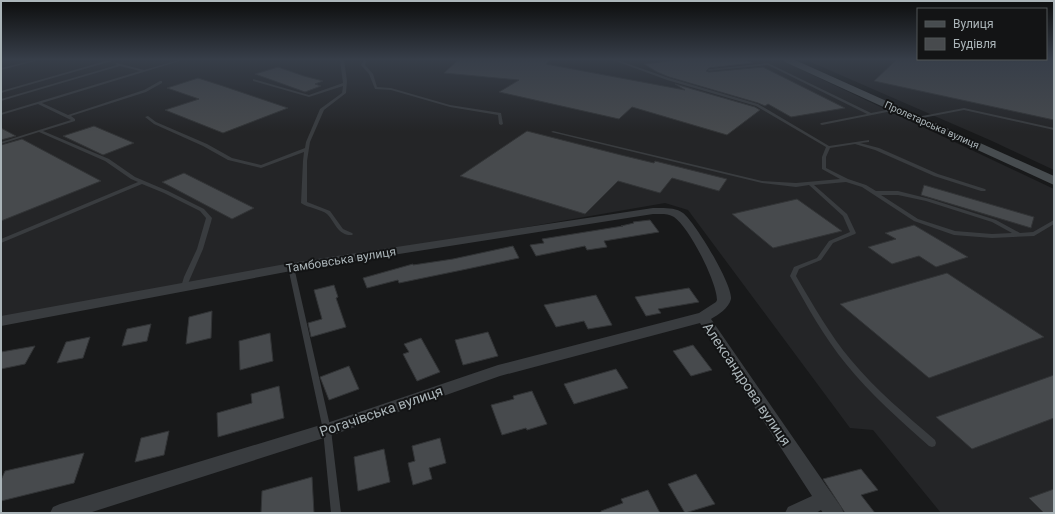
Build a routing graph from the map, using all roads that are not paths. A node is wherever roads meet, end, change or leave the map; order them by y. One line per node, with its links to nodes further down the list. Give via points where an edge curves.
1 (28, 84): 11 (lane)
2 (55, 84): 12 (lane)
3 (101, 84): 13 (lane)
4 (157, 84): 17 (lane, via 145,91)
5 (268, 84): 6 (lane, via 309,96)
6 (344, 84): 29 (lane, via 344,93 322,109)
7 (375, 84): 20 (lane, via 376,88 390,89 450,106 500,114)
8 (685, 84): 28 (lane, via 757,105)
9 (809, 84): 16 (lane)
10 (841, 84): 14 (street, Пролетарська вулиця)
11 (1, 92)
12 (1, 100)
13 (39, 103): 15 (lane); 17 (lane)
14 (897, 109): 16 (lane); 19 (street, Пролетарська вулиця)
15 (1, 114)
16 (870, 114): 21 (lane)
17 (68, 116): 23 (lane, via 74,120)
18 (147, 117): 29 (lane, via 155,124 205,145 230,159 261,167)
19 (917, 118): 22 (lane, via 964,109); 31 (street, Пролетарська вулиця)
20 (501, 124)
21 (822, 124)
22 (1054, 129)
23 (39, 131): 26 (lane); 32 (lane, via 107,160)
24 (553, 132): 33 (lane, via 762,182 796,185)
25 (867, 141): 27 (lane)
26 (1, 143)
27 (854, 143): 28 (lane); 34 (lane, via 877,149 936,175)
28 (828, 147): 30 (lane, via 824,157 824,169)
29 (307, 149): 38 (lane, via 304,204 328,212 341,230)
30 (846, 180): 33 (lane); 35 (lane)
31 (1054, 181)
32 (142, 182): 40 (lane); 42 (lane, via 202,210 209,218 200,249)
33 (809, 183): 46 (lane, via 845,215 853,233 830,242 819,259 796,268 793,276 818,319 849,362 885,402)
34 (983, 190)
35 (875, 193): 39 (lane, via 898,194 928,200 994,221); 39 (lane, via 916,220 954,233)
36 (681, 217): 41 (street, Тамбовська вулиця, via 672,212 653,211); 43 (street, Александрова вулиця, via 688,224 717,274 725,293 724,301)
37 (1054, 222): 39 (lane, via 1034,234)
38 (350, 234)
39 (1019, 235)
40 (1, 241)
41 (291, 267): 42 (street, Тамбовська вулиця); 45 (lane)
42 (184, 287): 44 (street, Тамбовська вулиця)
43 (703, 317): 45 (street, Рогачівська вулиця, via 498,371); 47 (street, Александрова вулиця)
44 (1, 321)
45 (327, 430): 48 (street, Рогачівська вулиця); 49 (lane)
46 (932, 443)
47 (829, 507): 50 (street)
48 (60, 513)
49 (336, 513)
50 (795, 513)

